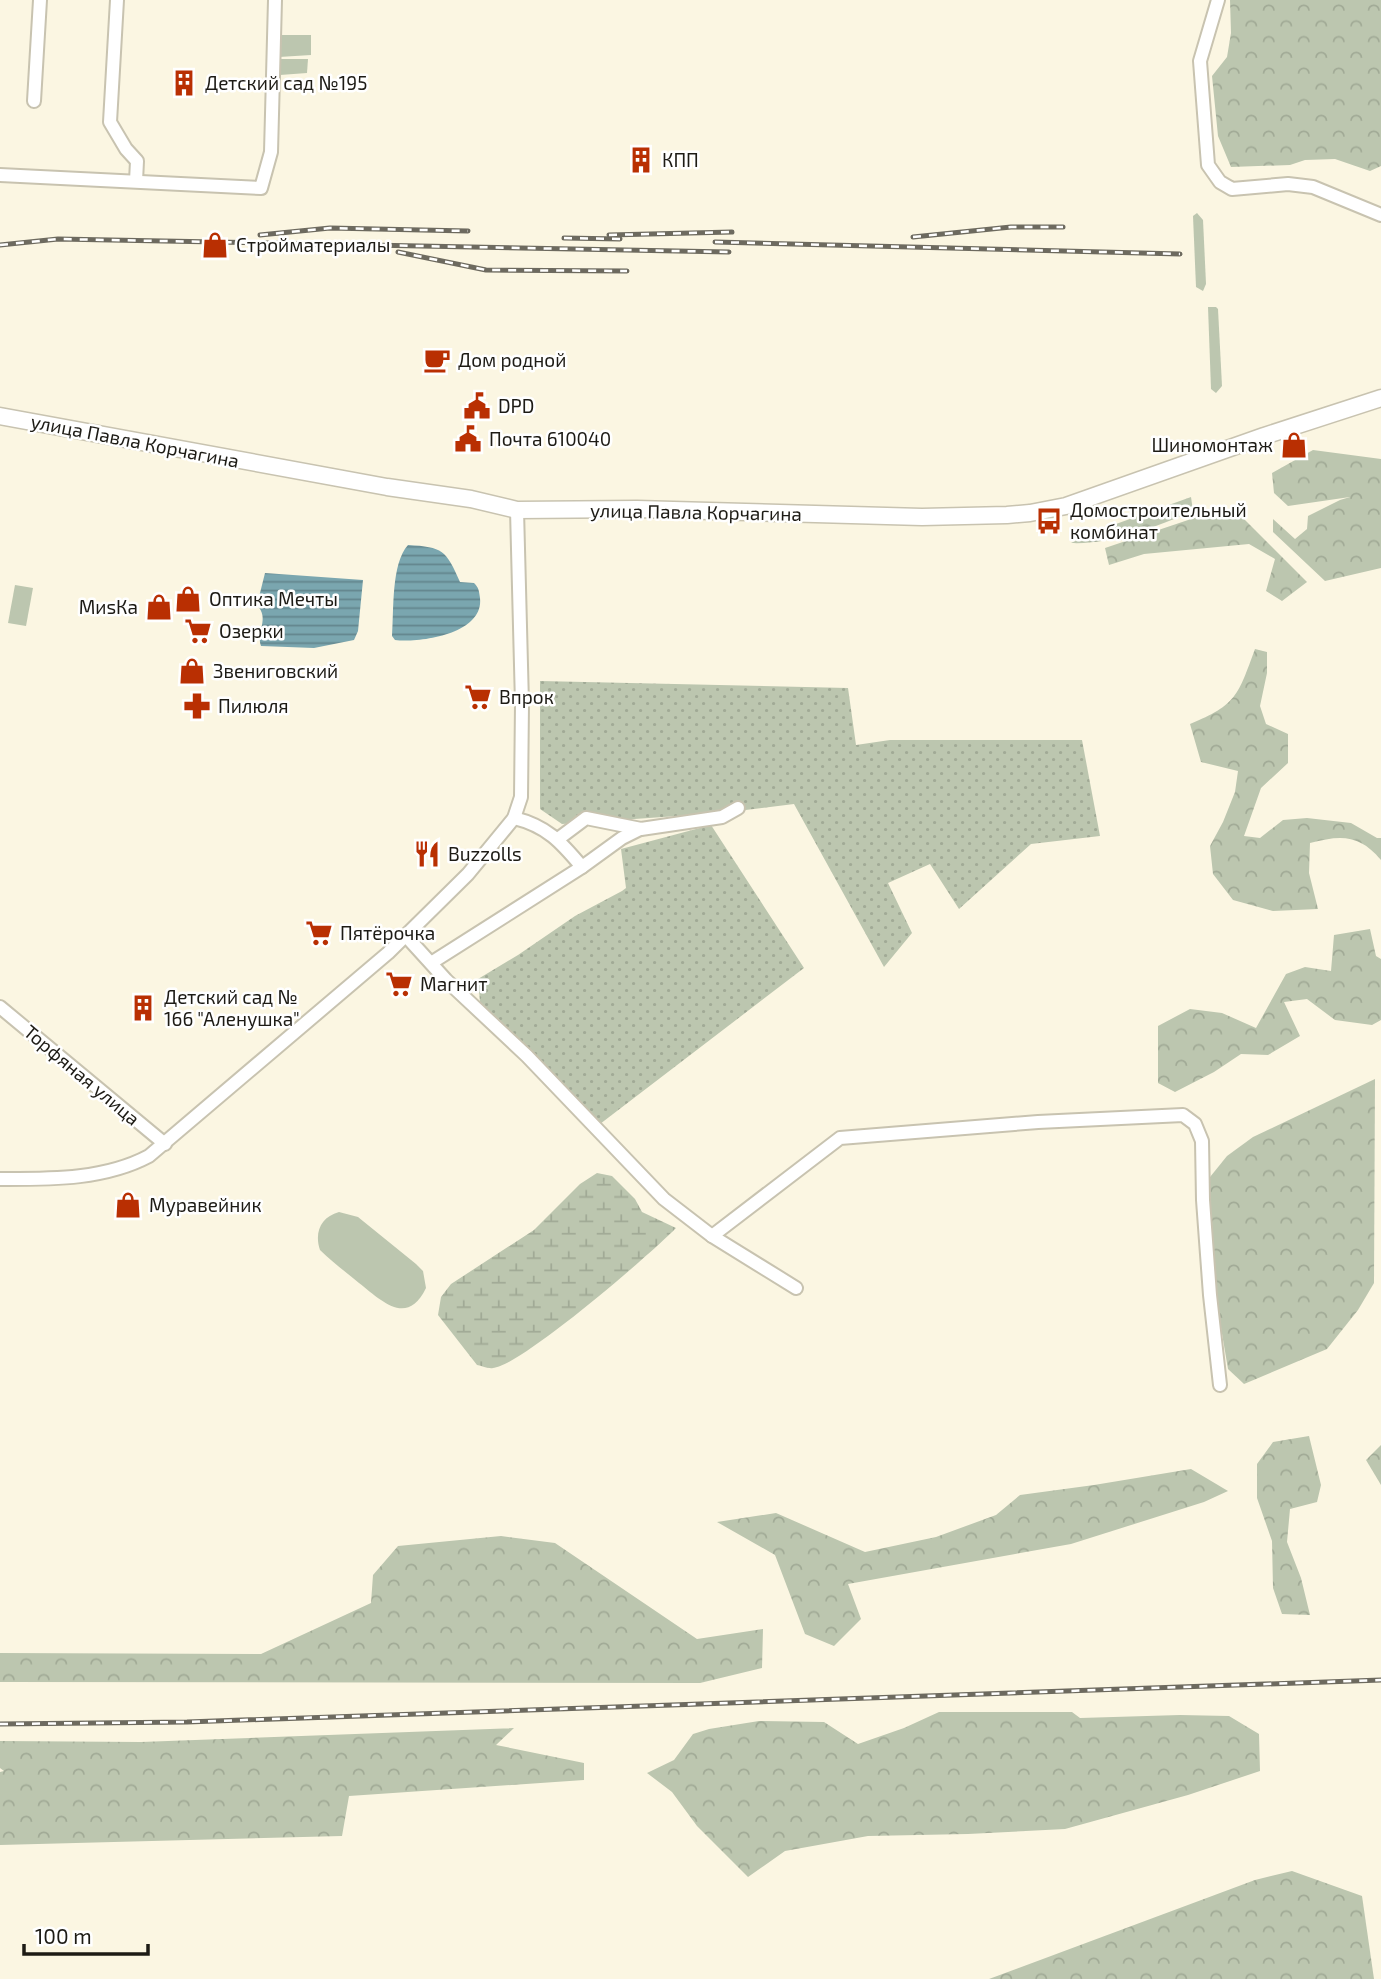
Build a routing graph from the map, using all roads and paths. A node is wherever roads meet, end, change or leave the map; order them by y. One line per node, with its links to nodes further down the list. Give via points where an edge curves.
1 (40, 0): 5 (street)
2 (117, 0): 7 (street, via 110,122 137,161)
3 (275, 0): 7 (street, via 261,188)
4 (1218, 0): 8 (street, via 1200,61 1208,164 1220,182 1232,189 1288,184 1313,187)
5 (34, 101)
6 (0, 175): 7 (street)
7 (136, 181)
8 (1381, 215)
9 (1381, 398): 11 (main road, улица Павла Корчагина, via 1089,498 1030,513 922,517)
10 (0, 416): 11 (main road, улица Павла Корчагина)
11 (517, 510): 13 (street, via 522,704 521,797)
12 (738, 808): 14 (street, via 722,817)
13 (514, 818): 15 (street, via 534,822); 17 (street, via 468,874)
14 (640, 829): 15 (street, via 586,818); 16 (street)
15 (558, 839): 16 (street)
16 (582, 867): 18 (street)
17 (406, 936): 18 (street); 20 (street)
18 (431, 964): 22 (street, via 527,1056 646,1182)
19 (0, 1007): 20 (street, Торфяная улица)
20 (165, 1144): 21 (street, via 139,1161 108,1171 61,1178)
21 (0, 1179)
22 (712, 1236): 23 (street); 24 (street, via 840,1138 1183,1115 1195,1124 1202,1141)
23 (796, 1288)
24 (1220, 1385)

